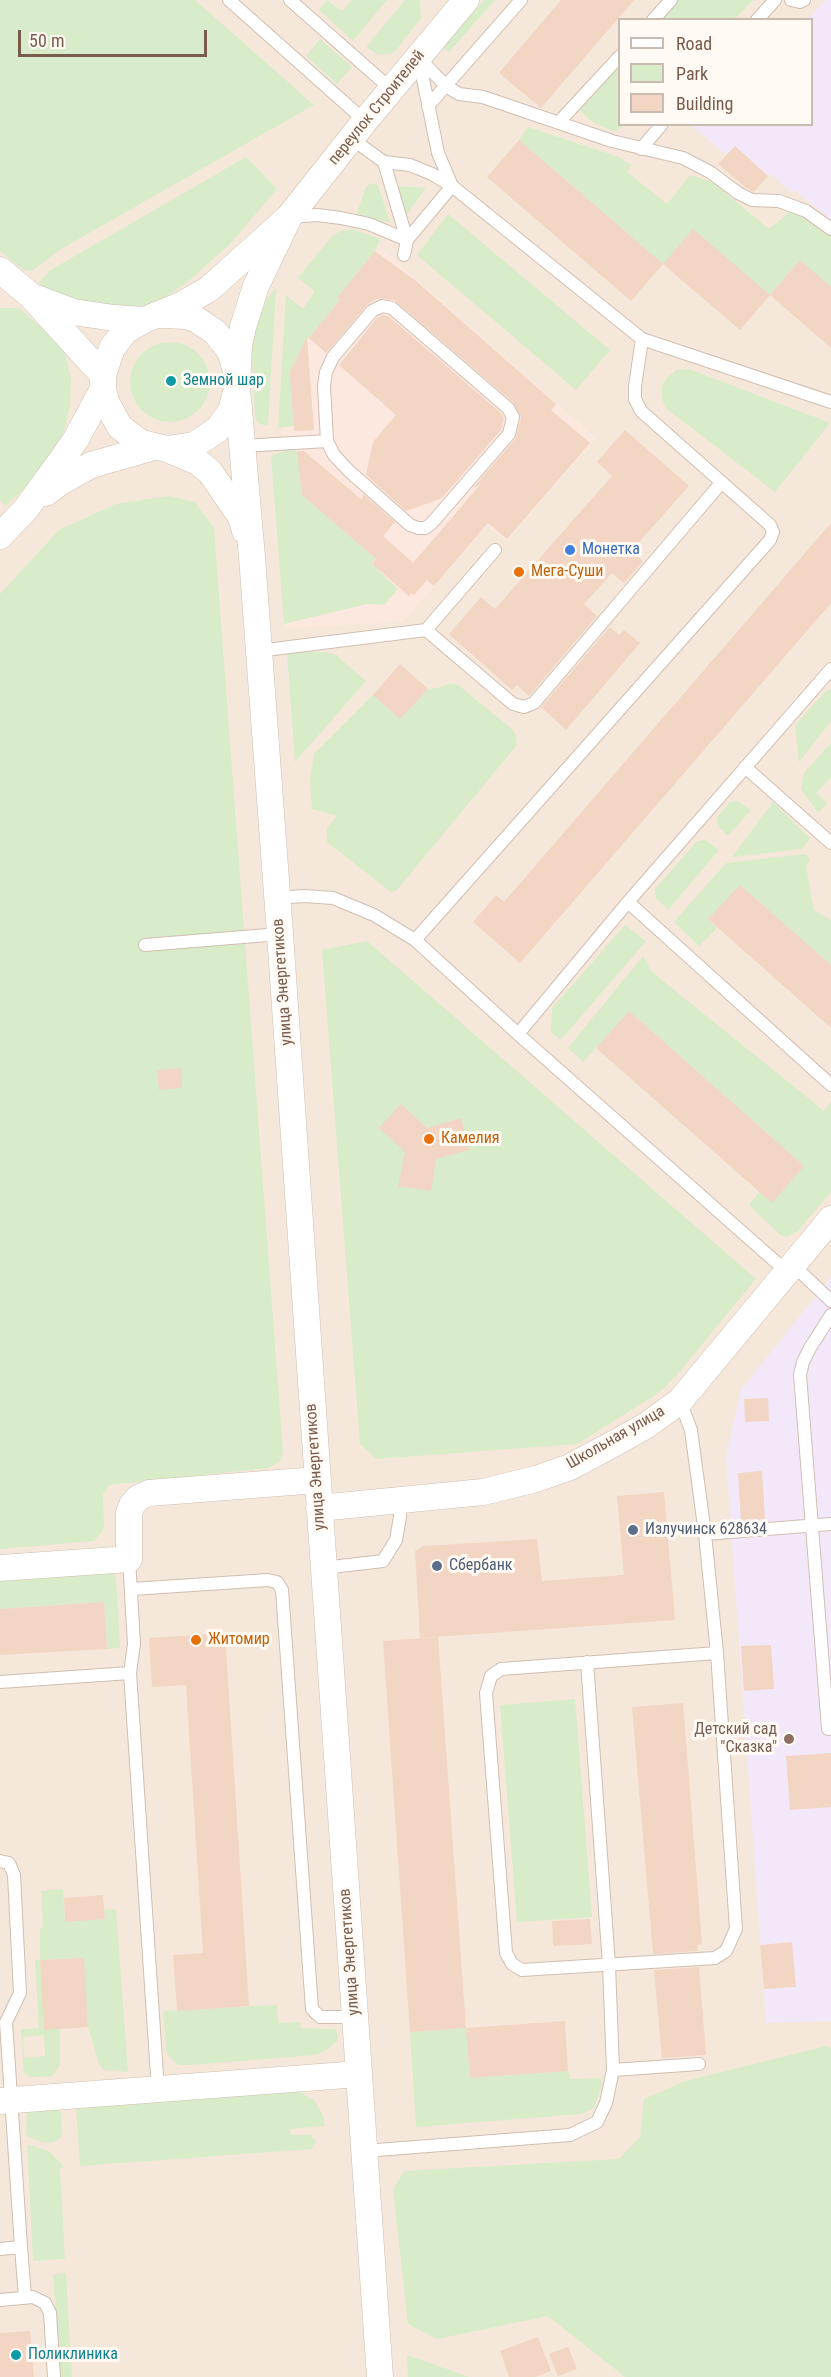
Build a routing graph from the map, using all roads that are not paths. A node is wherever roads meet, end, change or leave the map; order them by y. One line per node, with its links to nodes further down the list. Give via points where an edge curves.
1 (229, 0): 18 (lane)
2 (290, 0): 14 (lane)
3 (521, 0): 13 (lane)
4 (671, 0): 9 (lane)
5 (775, 0): 10 (lane)
6 (790, 0): 7 (lane)
7 (804, 0)
8 (457, 3): 11 (street, переулок Строителей)
9 (655, 18)
10 (759, 18)
11 (418, 57): 13 (lane); 14 (street, переулок Строителей); 15 (lane)
12 (618, 58): 16 (lane)
13 (446, 86): 15 (lane); 16 (lane, via 459,94 483,97)
14 (391, 89): 18 (street, переулок Строителей)
15 (428, 106): 21 (lane, via 442,164)
16 (559, 122): 19 (lane)
17 (661, 126): 19 (lane)
18 (359, 130): 20 (lane); 22 (street, переулок Строителей)
19 (641, 149): 23 (lane, via 683,158 710,172 738,194 752,200 779,201 806,211)
20 (384, 162): 21 (lane, via 410,165); 24 (lane)
21 (452, 186): 24 (lane); 29 (lane)
22 (289, 217): 24 (lane, via 341,218 369,224); 28 (street, via 209,288); 30 (street, via 250,306 239,345)
23 (831, 229)
24 (407, 240): 25 (lane)
25 (404, 255)
26 (0, 270): 27 (street)
27 (30, 296): 28 (street, via 73,312); 31 (street)
28 (149, 318): 30 (street, via 176,314 206,325 230,351); 31 (street, via 118,339 106,361)
29 (642, 339): 32 (lane); 36 (lane, via 635,386 635,399 641,411)
30 (237, 381): 34 (street); 35 (street, via 231,411 217,430 194,445)
31 (103, 382): 35 (street, via 111,415 120,427 130,436); 37 (street, via 76,439)
32 (831, 402)
33 (327, 441): 33 (lane, via 326,372 333,357 372,311 382,306 392,308 508,408 513,417 509,434 425,528 410,525 349,471); 34 (lane)
34 (243, 446): 40 (street)
35 (161, 448): 37 (street, via 91,465 58,483); 40 (street, via 198,462 221,485 241,518)
36 (721, 483): 41 (lane, via 534,703 524,707 513,704); 49 (lane, via 770,525 770,540)
37 (25, 510): 38 (street)
38 (0, 536)
39 (495, 550): 41 (lane)
40 (252, 557): 42 (street, улица Энергетиков)
41 (426, 630): 42 (lane)
42 (258, 651): 46 (street, улица Энергетиков)
43 (831, 669): 44 (lane)
44 (746, 767): 45 (lane); 47 (lane)
45 (831, 843)
46 (277, 898): 48 (street, улица Энергетиков); 49 (lane, via 333,898 374,915)
47 (628, 902): 51 (lane); 52 (lane)
48 (280, 934): 50 (lane); 58 (street, улица Энергетиков)
49 (414, 940): 51 (lane)
50 (145, 945)
51 (518, 1034): 54 (lane)
52 (831, 1085)
53 (831, 1219): 54 (street, Школьная улица)
54 (789, 1268): 55 (lane); 57 (street, Школьная улица)
55 (831, 1301)
56 (831, 1315): 62 (lane, via 810,1348 800,1374)
57 (680, 1401): 59 (street, Школьная улица, via 647,1425 570,1467 483,1492); 63 (lane, via 691,1430)
58 (317, 1480): 60 (street, улица Энергетиков); 64 (street, via 148,1493 138,1498 129,1513)
59 (399, 1501): 60 (street, Школьная улица); 66 (lane, via 396,1540 383,1561)
60 (319, 1508): 66 (street, улица Энергетиков)
61 (831, 1524): 62 (lane)
62 (813, 1526): 63 (lane); 72 (lane)
63 (705, 1534): 68 (lane)
64 (129, 1559): 65 (street); 67 (lane)
65 (0, 1568)
66 (323, 1568): 75 (street, улица Энергетиков)
67 (132, 1589): 70 (lane, via 134,1644); 75 (lane, via 268,1580 276,1582 282,1590 312,2009 320,2017)
68 (717, 1653): 69 (lane); 74 (lane, via 736,1929 726,1950 715,1958)
69 (587, 1662): 74 (lane); 74 (lane, via 501,1668 490,1676 486,1688 488,1716 506,1953 512,1964 522,1970)
70 (130, 1673): 71 (lane); 80 (lane)
71 (0, 1682)
72 (828, 1729)
73 (0, 1861): 76 (lane, via 9,1863 14,1875 20,1993)
74 (609, 1965): 78 (lane)
75 (355, 2017): 79 (street, улица Энергетиков)
76 (3, 2023): 81 (lane)
77 (699, 2064): 78 (lane)
78 (614, 2070): 82 (lane, via 597,2122 570,2135)
79 (359, 2074): 80 (street); 82 (street, улица Энергетиков)
80 (158, 2090): 81 (street)
81 (5, 2101): 83 (lane)
82 (364, 2151): 88 (street, улица Энергетиков)
83 (21, 2247): 84 (lane); 85 (lane)
84 (0, 2249)
85 (25, 2297): 86 (lane); 87 (lane, via 45,2303 50,2313)
86 (0, 2300)
87 (54, 2377)
88 (380, 2377)

